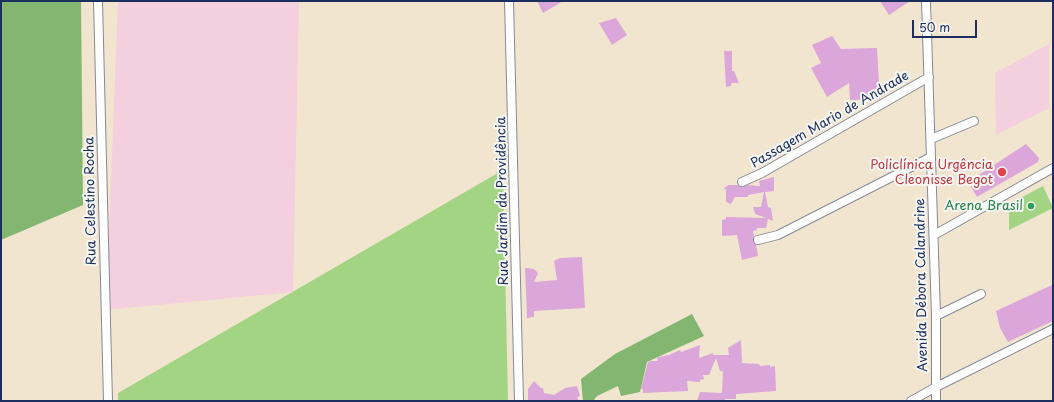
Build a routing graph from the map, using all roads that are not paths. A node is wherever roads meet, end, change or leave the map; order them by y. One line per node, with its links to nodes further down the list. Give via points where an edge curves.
1 (98, 1): 16 (street, Rua Celestino Rocha)
2 (509, 1): 17 (street, Rua Jardim da Providência)
3 (926, 1): 4 (street, Avenida Débora Calandrine)
4 (929, 77): 6 (street, Avenida Débora Calandrine); 9 (street, Passagem Mario de Andrade, via 762,174)
5 (974, 121): 6 (street)
6 (931, 139): 7 (street, Avenida Débora Calandrine)
7 (932, 157): 10 (street, Avenida Débora Calandrine); 11 (street, via 778,235)
8 (1053, 168): 10 (street)
9 (742, 182)
10 (934, 235): 13 (street, Avenida Débora Calandrine)
11 (758, 240)
12 (981, 294): 13 (street)
13 (936, 316): 15 (street, Avenida Débora Calandrine)
14 (1053, 329): 15 (street)
15 (936, 387): 18 (street); 19 (street, Avenida Débora Calandrine)
16 (108, 401)
17 (519, 401)
18 (911, 401)
19 (936, 401)

